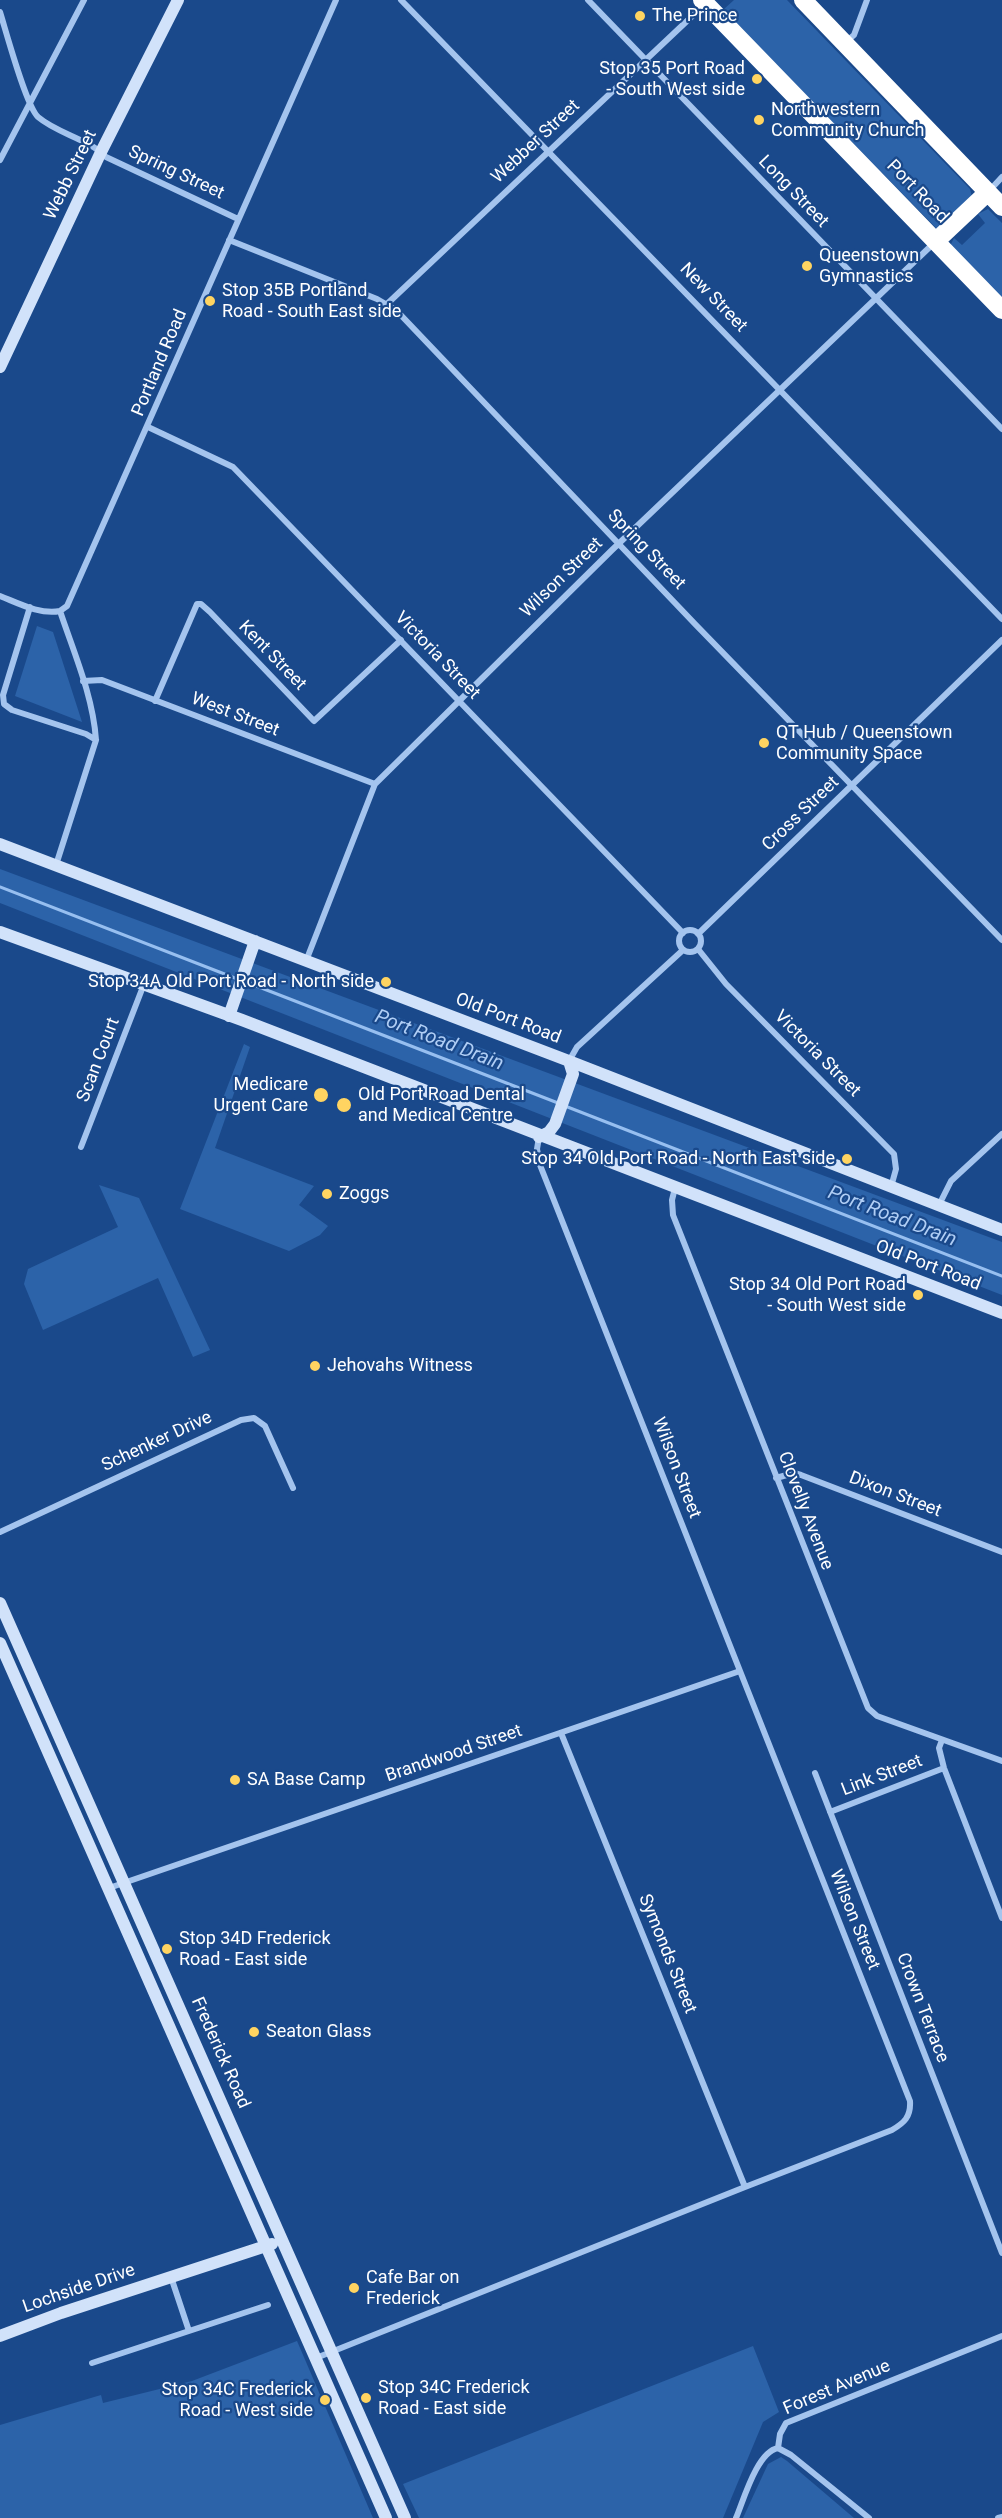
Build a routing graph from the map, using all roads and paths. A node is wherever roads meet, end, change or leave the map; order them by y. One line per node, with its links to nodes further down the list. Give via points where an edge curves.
1 (84, 0): 12 (street)
2 (178, 0): 14 (main road, Webb Street)
3 (336, 0): 19 (street, Portland Road)
4 (401, 0): 13 (street, New Street)
5 (588, 0): 11 (street, Long Street)
6 (802, 0): 10 (highway)
7 (867, 0): 10 (street, via 854,35)
8 (705, 1): 11 (street, Webber Street); 21 (highway, Port Road)
9 (0, 12): 12 (street)
10 (845, 44): 17 (highway)
11 (645, 60): 13 (street, Webber Street); 22 (street, Long Street)
12 (30, 102): 14 (street, Spring Street, via 38,117); 15 (street)
13 (549, 151): 23 (street, Webber Street); 26 (street, New Street)
14 (102, 152): 19 (street, Spring Street); 25 (main road, Webb Street)
15 (0, 160)
16 (1002, 177): 17 (street)
17 (988, 192): 18 (highway); 21 (highway)
18 (1002, 207)
19 (238, 219): 20 (street, Portland Road)
20 (229, 240): 23 (street, Spring Street); 27 (street, Portland Road)
21 (936, 241): 22 (street, Wilson Street); 24 (highway, Port Road)
22 (876, 300): 26 (street, Wilson Street); 28 (street, Long Street)
23 (387, 304): 29 (street, Spring Street)
24 (1002, 310)
25 (0, 367)
26 (781, 389): 29 (street, Wilson Street); 33 (street, New Street)
27 (148, 427): 32 (street, Portland Road, via 67,606); 34 (street, Victoria Street, via 233,467)
28 (1002, 429)
29 (619, 544): 38 (street, Wilson Street); 41 (street, Spring Street)
30 (0, 596): 31 (street)
31 (30, 608): 32 (street); 39 (street, via 3,695 4,704)
32 (60, 611): 36 (street)
33 (1002, 619)
34 (401, 640): 37 (street, Kent Street, via 314,721 210,612 197,604); 38 (street, Victoria Street)
35 (1002, 640): 41 (street, Cross Street)
36 (83, 681): 37 (street, West Street, via 102,680); 39 (street)
37 (155, 700): 40 (street, West Street)
38 (458, 700): 40 (street, Wilson Street); 45 (street, Victoria Street)
39 (96, 740): 43 (street)
40 (375, 784): 51 (street, Wilson Street)
41 (852, 785): 46 (street, Cross Street); 47 (street, Spring Street)
42 (0, 844): 43 (main road, Old Port Road)
43 (56, 865): 48 (main road, Old Port Road)
44 (0, 932): 52 (main road, Old Port Road)
45 (683, 933): 46 (street); 50 (street)
46 (698, 934): 49 (street)
47 (1002, 940)
48 (255, 941): 51 (main road, Old Port Road); 53 (main road)
49 (698, 949): 50 (street); 58 (street, Victoria Street, via 726,984 894,1154 896,1169)
50 (683, 950): 54 (street, via 578,1047)
51 (306, 961): 54 (main road, Old Port Road)
52 (144, 984): 53 (main road, Old Port Road); 57 (street, Scan Court)
53 (229, 1016): 56 (main road, Old Port Road)
54 (569, 1061): 56 (main road, via 573,1074 555,1124); 58 (main road, Old Port Road)
55 (1002, 1134): 60 (street, via 951,1182)
56 (539, 1137): 59 (main road, Old Port Road); 69 (street, Wilson Street, via 540,1165)
57 (81, 1147)
58 (891, 1186): 60 (main road, Old Port Road)
59 (675, 1188): 62 (main road, Old Port Road); 63 (street, Clovelly Avenue, via 673,1215)
60 (939, 1205): 61 (main road, Old Port Road)
61 (1002, 1230)
62 (1002, 1313)
63 (776, 1478): 66 (street, Dixon Street, via 801,1475); 71 (street, Clovelly Avenue, via 868,1708 877,1716)
64 (293, 1488): 65 (street, Schenker Drive, via 265,1426 254,1418 241,1420)
65 (0, 1532)
66 (1002, 1552)
67 (0, 1603): 76 (main road, Frederick Road)
68 (0, 1643): 77 (main road, Frederick Road)
69 (740, 1671): 70 (street, Brandwood Street); 79 (street, Wilson Street, via 911,2110 902,2124 892,2130)
70 (561, 1733): 76 (street, Brandwood Street); 79 (street, Symonds Street)
71 (942, 1740): 72 (street, Clovelly Avenue); 73 (street, via 939,1752)
72 (1002, 1761)
73 (944, 1768): 75 (street, Link Street); 78 (street)
74 (815, 1773): 75 (street, Crown Terrace)
75 (830, 1812): 82 (street, Crown Terrace)
76 (125, 1882): 77 (street, Brandwood Street); 80 (main road, Frederick Road)
77 (109, 1888): 81 (main road, Frederick Road)
78 (1002, 1918)
79 (745, 2187): 88 (street, Wilson Street)
80 (283, 2241): 81 (main road, Lochside Drive); 88 (main road, Frederick Road)
81 (266, 2246): 83 (main road, Lochside Drive); 89 (main road, Frederick Road)
82 (1002, 2253)
83 (171, 2277): 85 (street); 86 (main road, Lochside Drive)
84 (268, 2305): 85 (street)
85 (189, 2331): 90 (street)
86 (0, 2336)
87 (1002, 2336): 91 (street, Forest Avenue, via 786,2423)
88 (332, 2352): 89 (street, Wilson Street); 93 (main road, Frederick Road)
89 (316, 2358): 92 (main road, Frederick Road)
90 (92, 2362)
91 (778, 2448): 94 (street, Forest Avenue, via 761,2460); 95 (street)
92 (386, 2518)
93 (405, 2518)
94 (736, 2518)
95 (869, 2518)

